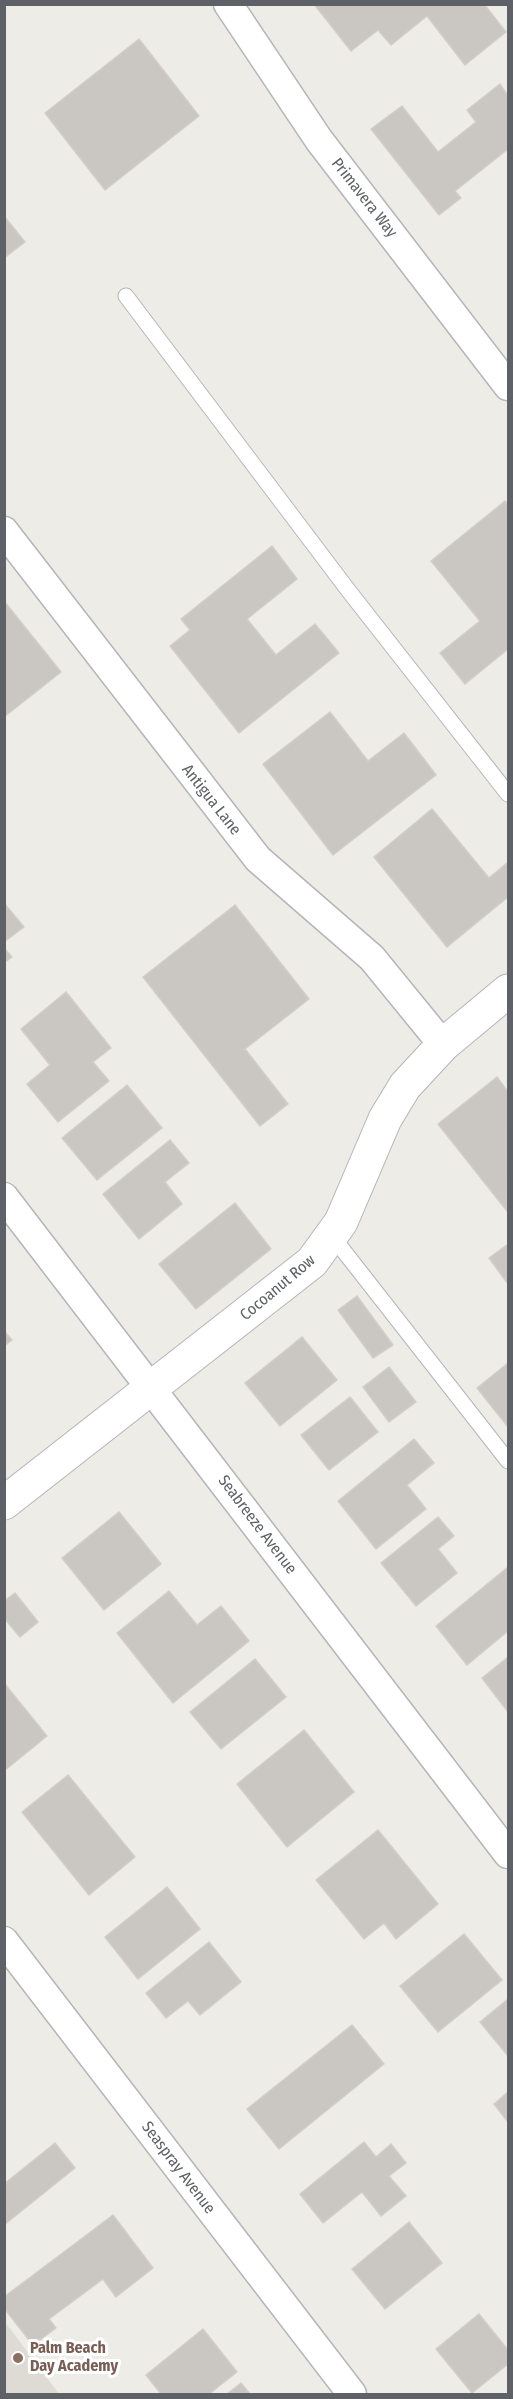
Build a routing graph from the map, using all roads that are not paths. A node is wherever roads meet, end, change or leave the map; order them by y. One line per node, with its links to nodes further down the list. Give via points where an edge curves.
1 (228, 4): 3 (street, Primavera Way, via 319,140)
2 (126, 296): 5 (lane)
3 (508, 386)
4 (4, 531): 7 (street, Antigua Lane, via 258,859 372,958)
5 (508, 794)
6 (508, 991): 7 (street, Cocoanut Row)
7 (443, 1045): 9 (street, Cocoanut Row, via 405,1086 391,1110 350,1205)
8 (4, 1197): 10 (street, Seabreeze Avenue)
9 (332, 1236): 10 (street, Cocoanut Row, via 299,1274); 11 (lane)
10 (152, 1388): 12 (street, Cocoanut Row); 13 (street, Seabreeze Avenue)
11 (508, 1461)
12 (4, 1503)
13 (508, 1854)
14 (4, 1941): 15 (street, Seaspray Avenue)
15 (352, 2394)

